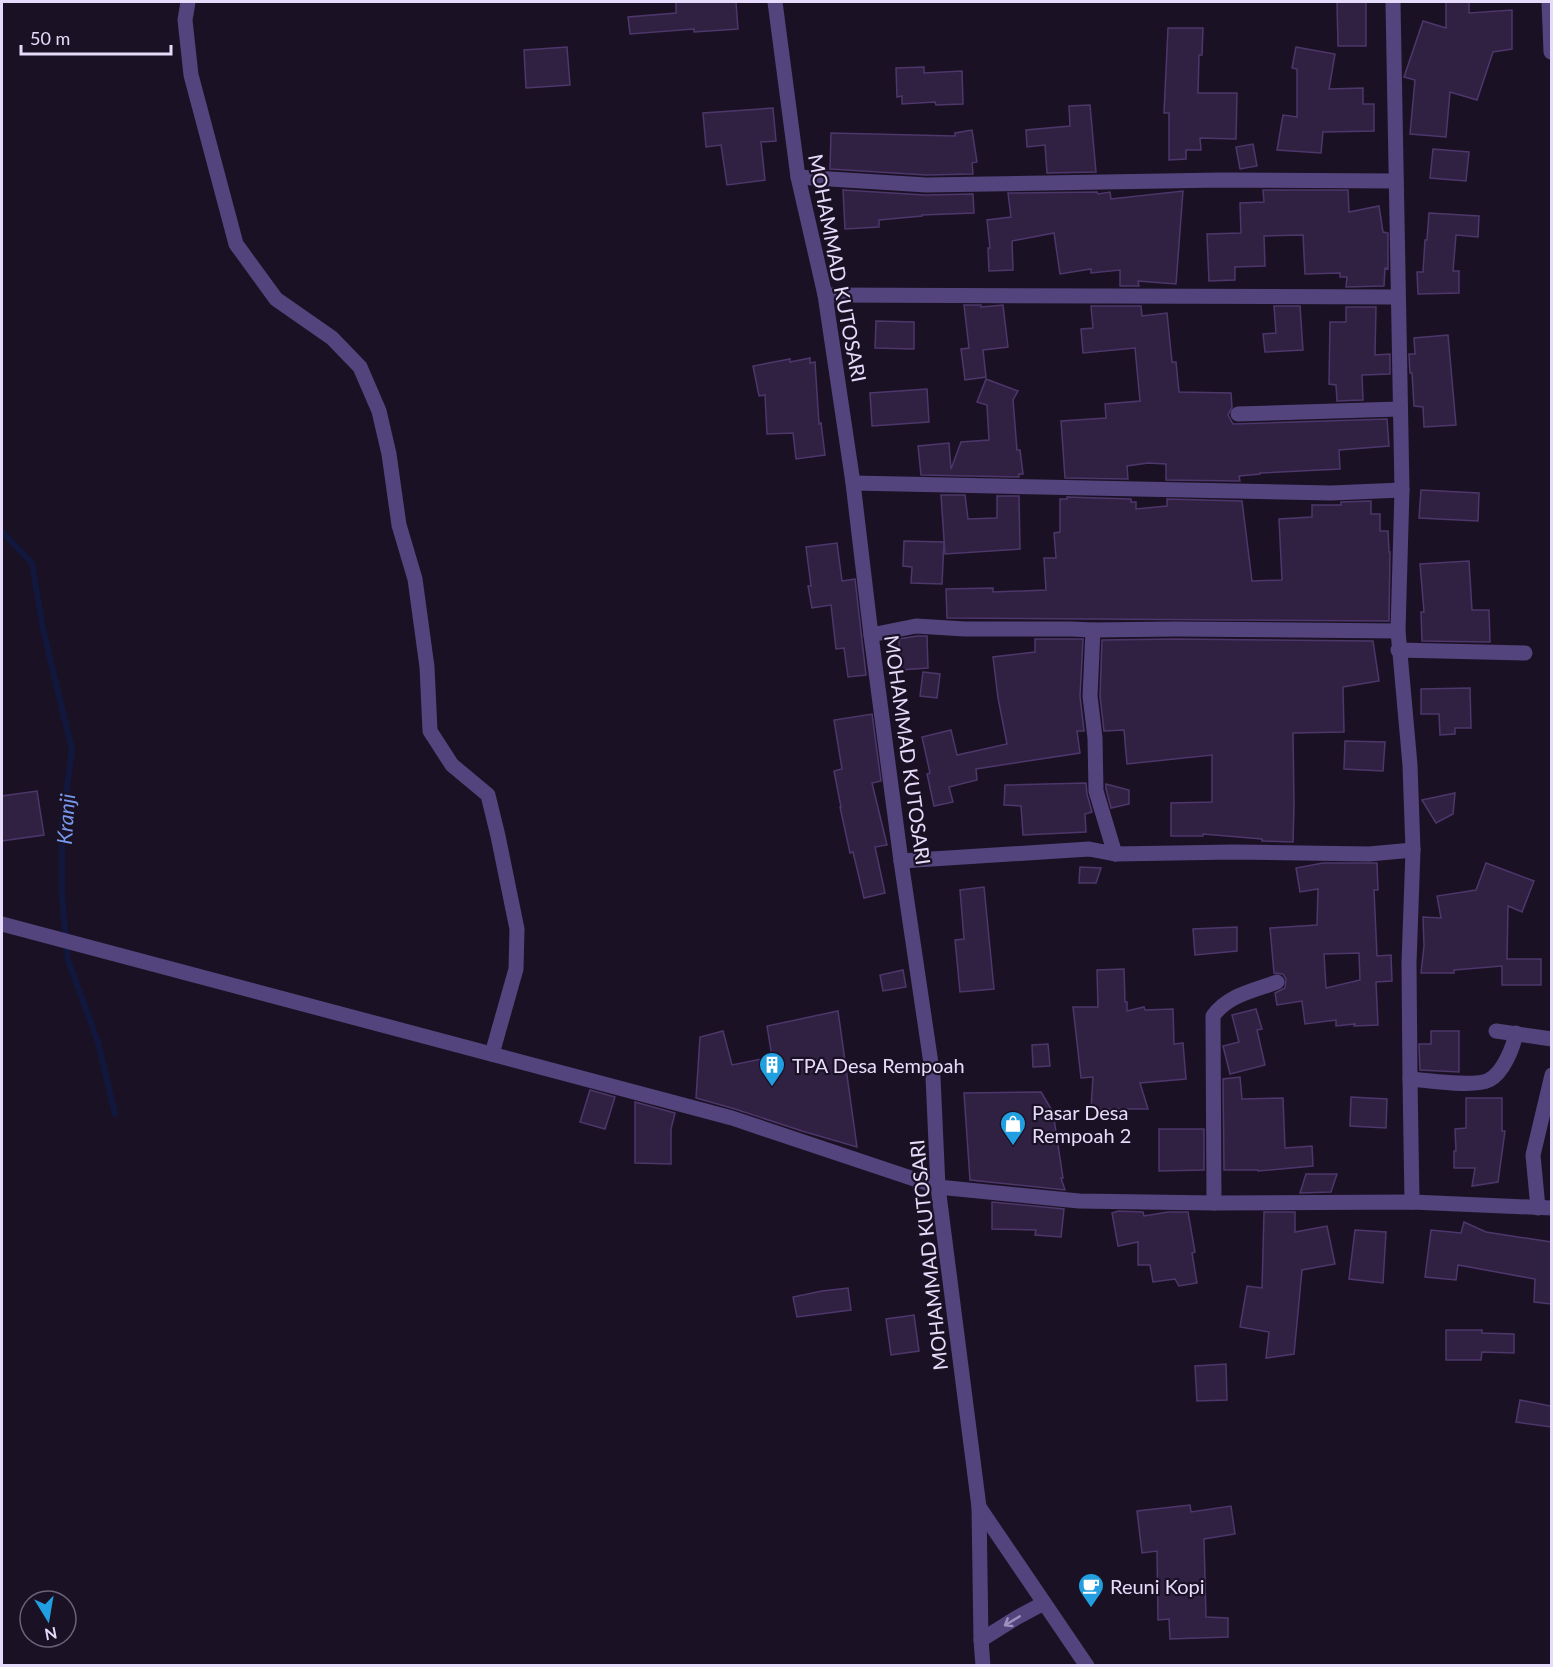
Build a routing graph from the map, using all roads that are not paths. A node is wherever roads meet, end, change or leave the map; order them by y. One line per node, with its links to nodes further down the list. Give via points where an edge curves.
1 (188, 2): 27 (street, via 185,20 191,75 236,244 276,299 332,338 360,367 379,411 399,525 415,579 427,667 430,731 452,765 488,795 517,929 516,969)
2 (775, 2): 6 (street, MOHAMMAD KUTOSARI)
3 (1393, 2): 7 (street)
4 (1549, 2): 5 (street)
5 (1551, 52)
6 (798, 177): 7 (street, via 926,185 1221,180); 8 (street, MOHAMMAD KUTOSARI)
7 (1396, 182): 9 (street)
8 (825, 295): 9 (street); 12 (street, MOHAMMAD KUTOSARI)
9 (1398, 297): 10 (street)
10 (1399, 409): 11 (street); 13 (street)
11 (1238, 414)
12 (853, 483): 13 (street, via 1331,493); 16 (street, MOHAMMAD KUTOSARI)
13 (1401, 490): 15 (street)
14 (1093, 630): 15 (street); 16 (street, via 916,626); 20 (street, via 1090,696 1096,791)
15 (1398, 631): 17 (street)
16 (871, 634): 21 (street, MOHAMMAD KUTOSARI)
17 (1398, 650): 18 (street); 19 (street, via 1410,765)
18 (1525, 653)
19 (1413, 850): 20 (street, via 1370,854); 29 (street)
20 (1115, 854): 21 (street, via 1089,849)
21 (901, 861): 30 (street, MOHAMMAD KUTOSARI, via 933,1077)
22 (2, 924): 27 (street)
23 (1277, 982): 32 (street, via 1231,999 1213,1016)
24 (1496, 1031): 25 (street)
25 (1516, 1033): 26 (street); 29 (street, via 1503,1066 1488,1080 1462,1084)
26 (1551, 1039)
27 (492, 1054): 30 (street, via 732,1118)
28 (1551, 1075): 33 (street, via 1533,1155)
29 (1410, 1079): 31 (street)
30 (938, 1187): 32 (street, via 1079,1201); 34 (street, MOHAMMAD KUTOSARI)
31 (1412, 1202): 32 (street); 33 (street)
32 (1214, 1203)
33 (1545, 1208)
34 (979, 1507): 35 (street); 36 (street, MOHAMMAD KUTOSARI)
35 (1044, 1603): 36 (street, one-way to 36); 38 (street)
36 (981, 1640): 37 (street, MOHAMMAD KUTOSARI)
37 (983, 1665)
38 (1087, 1665)

